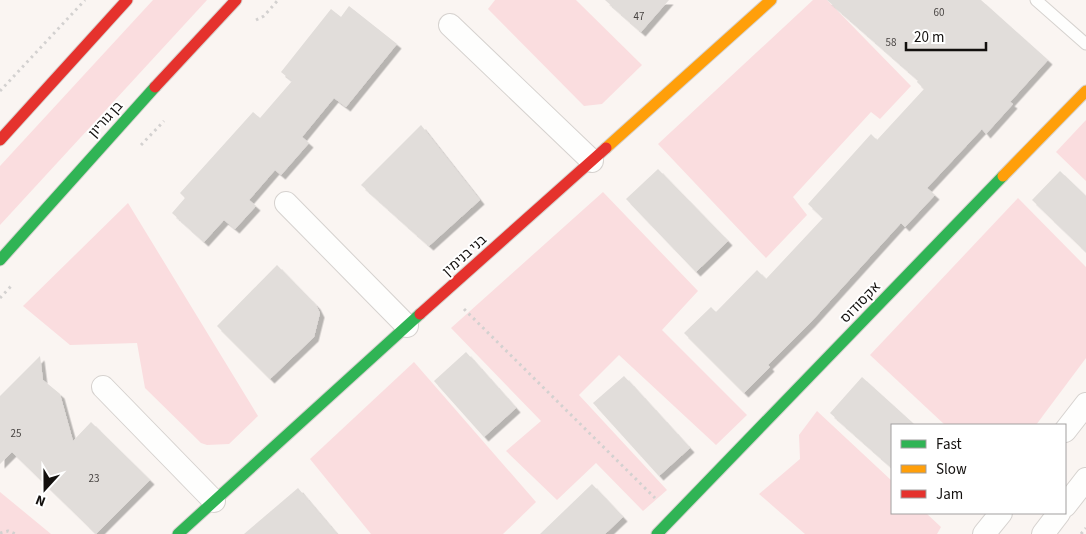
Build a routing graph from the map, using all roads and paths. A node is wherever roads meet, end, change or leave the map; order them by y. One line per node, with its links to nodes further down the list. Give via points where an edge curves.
1 (85, 0): 10 (path)
2 (127, 0): 13 (street)
3 (236, 0): 17 (street, בן גוריון)
4 (278, 0): 8 (path)
5 (771, 0): 15 (street, בני בנימין)
6 (1036, 0): 9 (lane)
7 (450, 25): 15 (street)
8 (252, 26)
9 (1086, 44)
10 (0, 90)
11 (1086, 91): 30 (street, אקסודוס)
12 (166, 119): 14 (path)
13 (0, 140)
14 (139, 148)
15 (592, 161): 19 (street, בני בנימין)
16 (286, 203): 21 (street)
17 (0, 260)
18 (20, 277): 20 (path)
19 (446, 291): 21 (street, בני בנימין); 30 (path)
20 (0, 298)
21 (407, 326): 26 (street, בני בנימין)
22 (102, 387): 26 (street)
23 (1086, 404): 24 (street)
24 (1066, 430)
25 (1086, 479): 27 (street)
26 (214, 501): 34 (street, בני בנימין)
27 (1066, 505)
28 (999, 514): 36 (street)
29 (1059, 514): 37 (street)
30 (673, 516): 35 (street, אקסודוס)
31 (1086, 528): 38 (path)
32 (0, 533): 33 (path, via 8,530)
33 (16, 534)
34 (178, 534)
35 (657, 534)
36 (984, 534)
37 (1043, 534)
38 (1081, 534)

